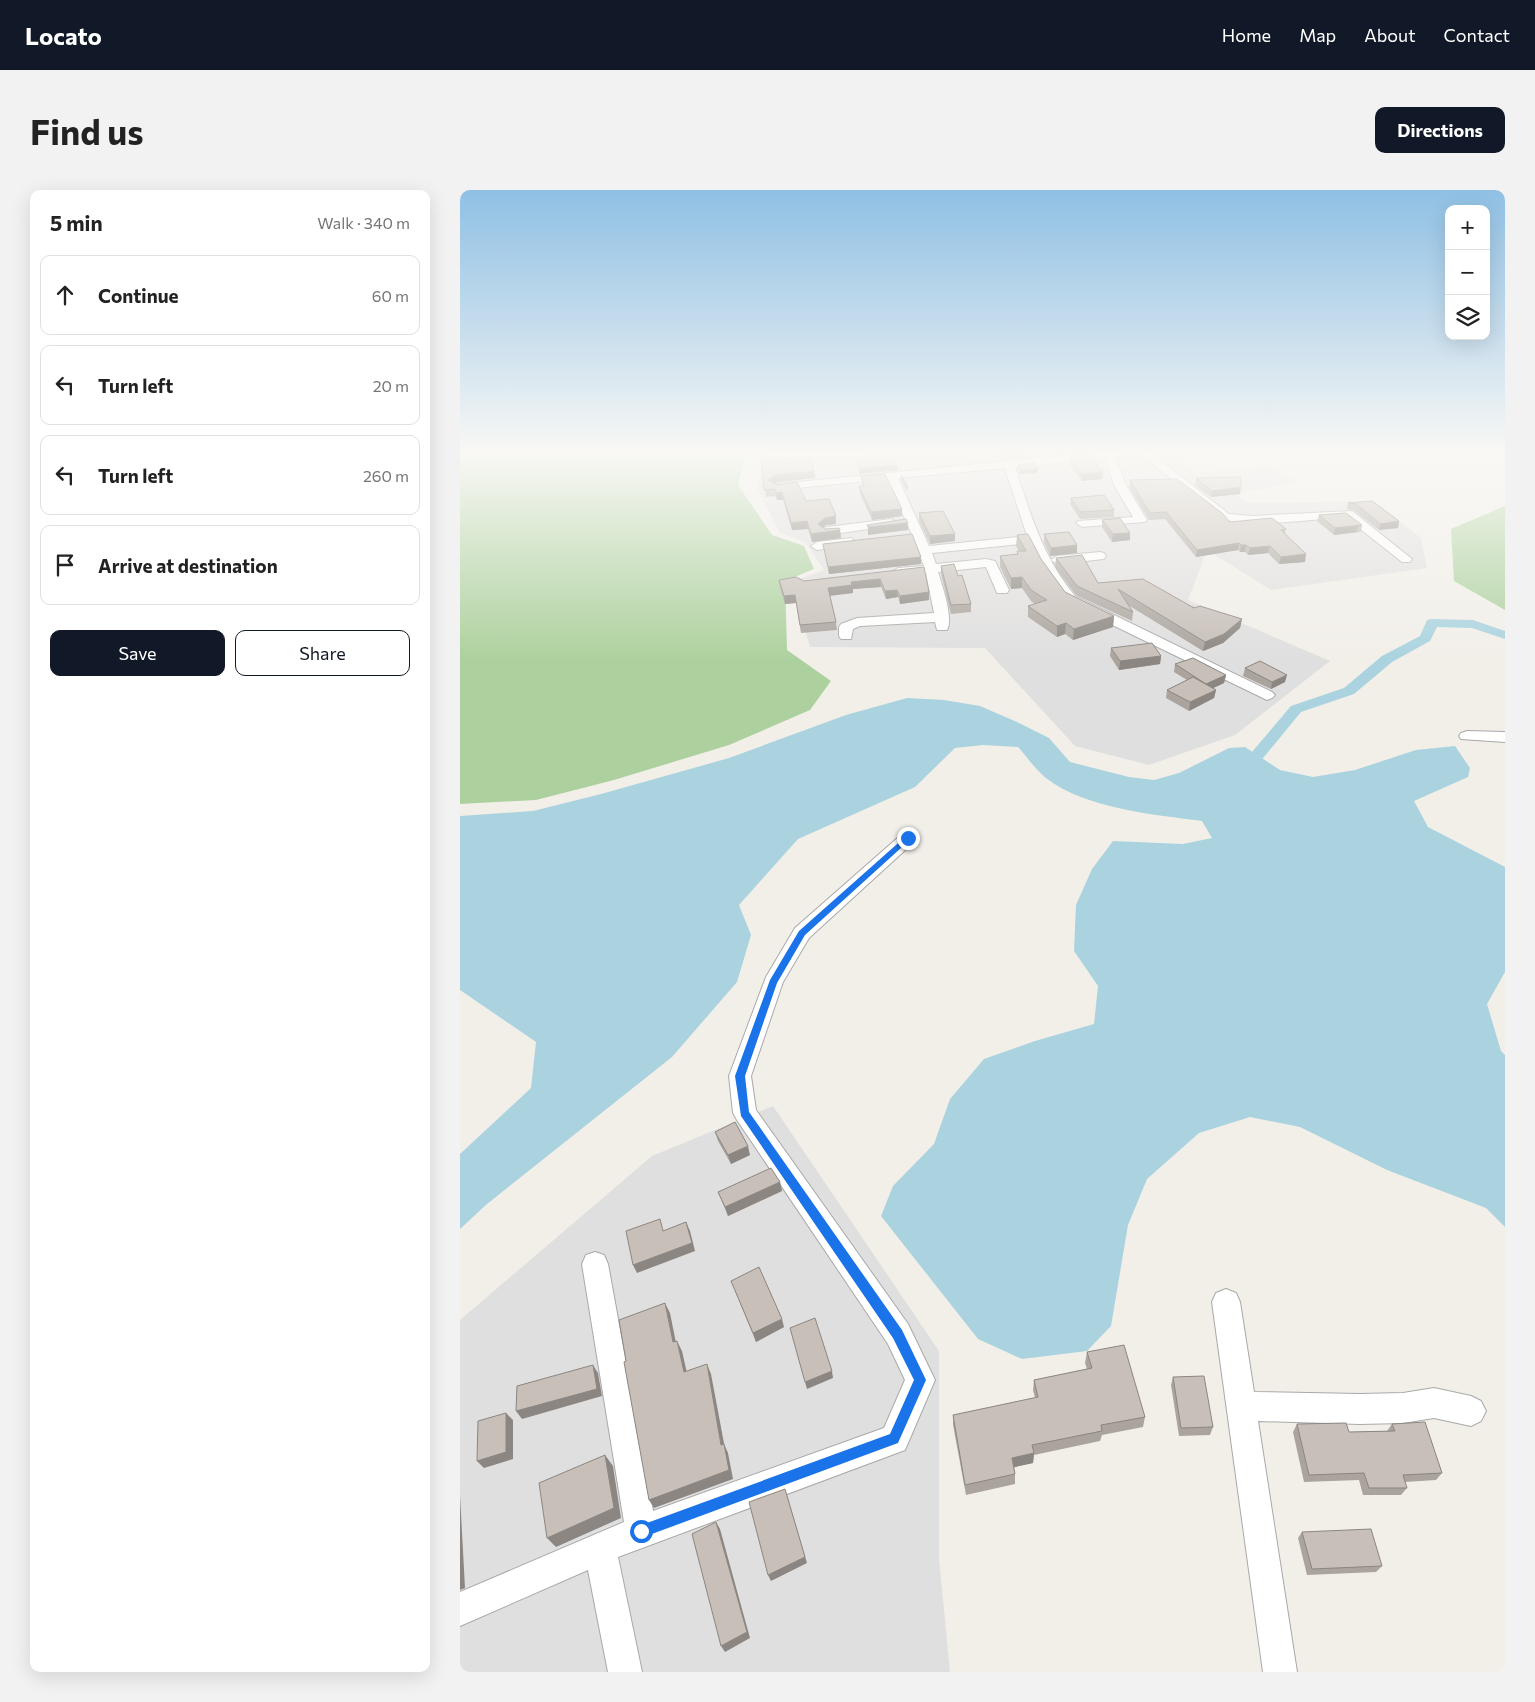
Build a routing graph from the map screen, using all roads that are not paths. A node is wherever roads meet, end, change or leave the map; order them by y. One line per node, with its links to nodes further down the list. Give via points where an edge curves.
1 (911, 521): 7 (street)
2 (912, 521): 11 (street, via 913,536)
3 (1027, 521): 8 (street)
4 (1124, 521): 6 (street)
5 (1358, 521): 13 (street)
6 (1082, 524)
7 (827, 531)
8 (1033, 539): 11 (street); 14 (street)
9 (863, 541): 10 (street)
10 (817, 546)
11 (923, 550): 15 (street)
12 (1100, 556): 14 (street)
13 (1406, 559)
14 (1045, 562): 19 (street, via 1058,587 1070,599)
15 (931, 568): 16 (street); 17 (street, via 989,563); 18 (street, via 940,598 942,622 857,622 846,627)
16 (883, 574)
17 (1002, 590)
18 (846, 636)
19 (1267, 695)
20 (1468, 736): 21 (street)
21 (1505, 737)
22 (908, 838): 27 (street, via 802,933 773,982 740,1076 745,1113 898,1334 920,1380 894,1439)
23 (595, 1264): 27 (street)
24 (1226, 1302): 25 (street)
25 (1242, 1406): 26 (street, via 1360,1409 1434,1403); 31 (street)
26 (1471, 1411)
27 (641, 1531): 28 (street)
28 (600, 1548): 29 (street); 30 (street)
29 (460, 1609)
30 (625, 1672)
31 (1280, 1672)

